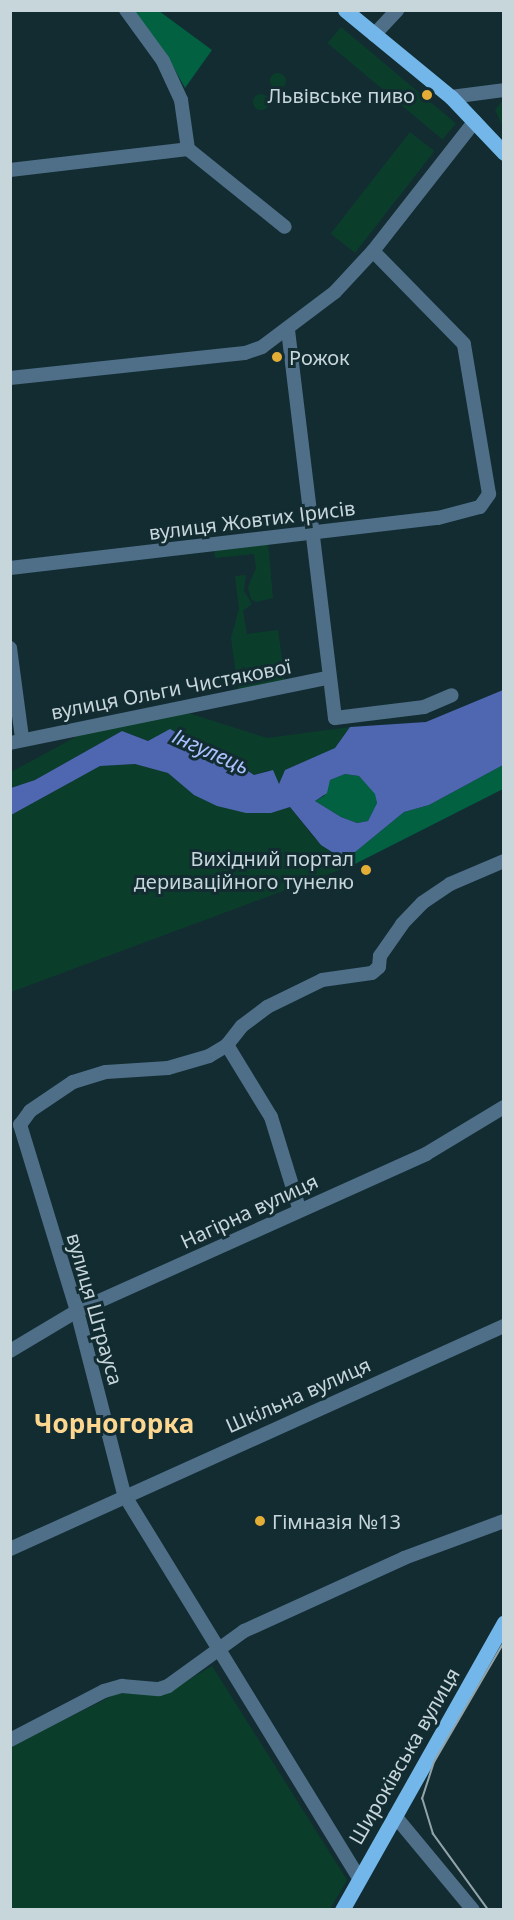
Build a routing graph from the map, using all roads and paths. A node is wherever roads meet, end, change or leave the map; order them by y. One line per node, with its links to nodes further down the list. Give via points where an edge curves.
1 (126, 10): 8 (street, via 163,62 181,100)
2 (345, 10): 4 (main road)
3 (397, 10): 4 (street)
4 (374, 35): 6 (main road)
5 (504, 90): 6 (street)
6 (451, 97): 7 (main road)
7 (475, 121): 9 (main road); 12 (street)
8 (188, 149): 10 (street); 11 (street)
9 (504, 153)
10 (10, 170)
11 (285, 227)
12 (373, 251): 13 (street, via 335,292); 15 (street, вулиця Жовтих Ірисів, via 464,344 489,494 480,507 467,513)
13 (288, 330): 14 (street, via 245,353); 15 (street)
14 (10, 378)
15 (310, 532): 16 (street, вулиця Жовтих Ірисів); 18 (street)
16 (10, 568)
17 (10, 648): 20 (street)
18 (328, 678): 19 (street, via 334,718 424,707); 20 (street, вулиця Ольги Чистякової)
19 (452, 695)
20 (16, 740)
21 (504, 861): 22 (street, via 450,884 422,903 402,924 372,973 321,980 294,993 252,1016)
22 (227, 1046): 24 (street, via 271,1117); 25 (street, вулиця Штрауса, via 168,1068 106,1072 73,1082 30,1111 20,1125)
23 (504, 1107): 24 (street, Нагірна вулиця, via 426,1154)
24 (299, 1208): 25 (street, Нагірна вулиця)
25 (77, 1311): 27 (street, Нагірна вулиця); 28 (street, вулиця Штрауса)
26 (504, 1326): 28 (street, Шкільна вулиця)
27 (10, 1351)
28 (124, 1494): 30 (street, Шкільна вулиця); 32 (street, вулиця Штрауса)
29 (504, 1521): 32 (street, via 404,1558 244,1631)
30 (10, 1549)
31 (504, 1623): 34 (main road, Широківська вулиця)
32 (219, 1649): 33 (street, via 168,1686 122,1686 104,1691); 35 (street, вулиця Штрауса)
33 (10, 1740)
34 (395, 1816): 35 (main road, Широківська вулиця); 37 (street)
35 (359, 1878): 36 (main road, Широківська вулиця)
36 (342, 1910)
37 (473, 1910)

